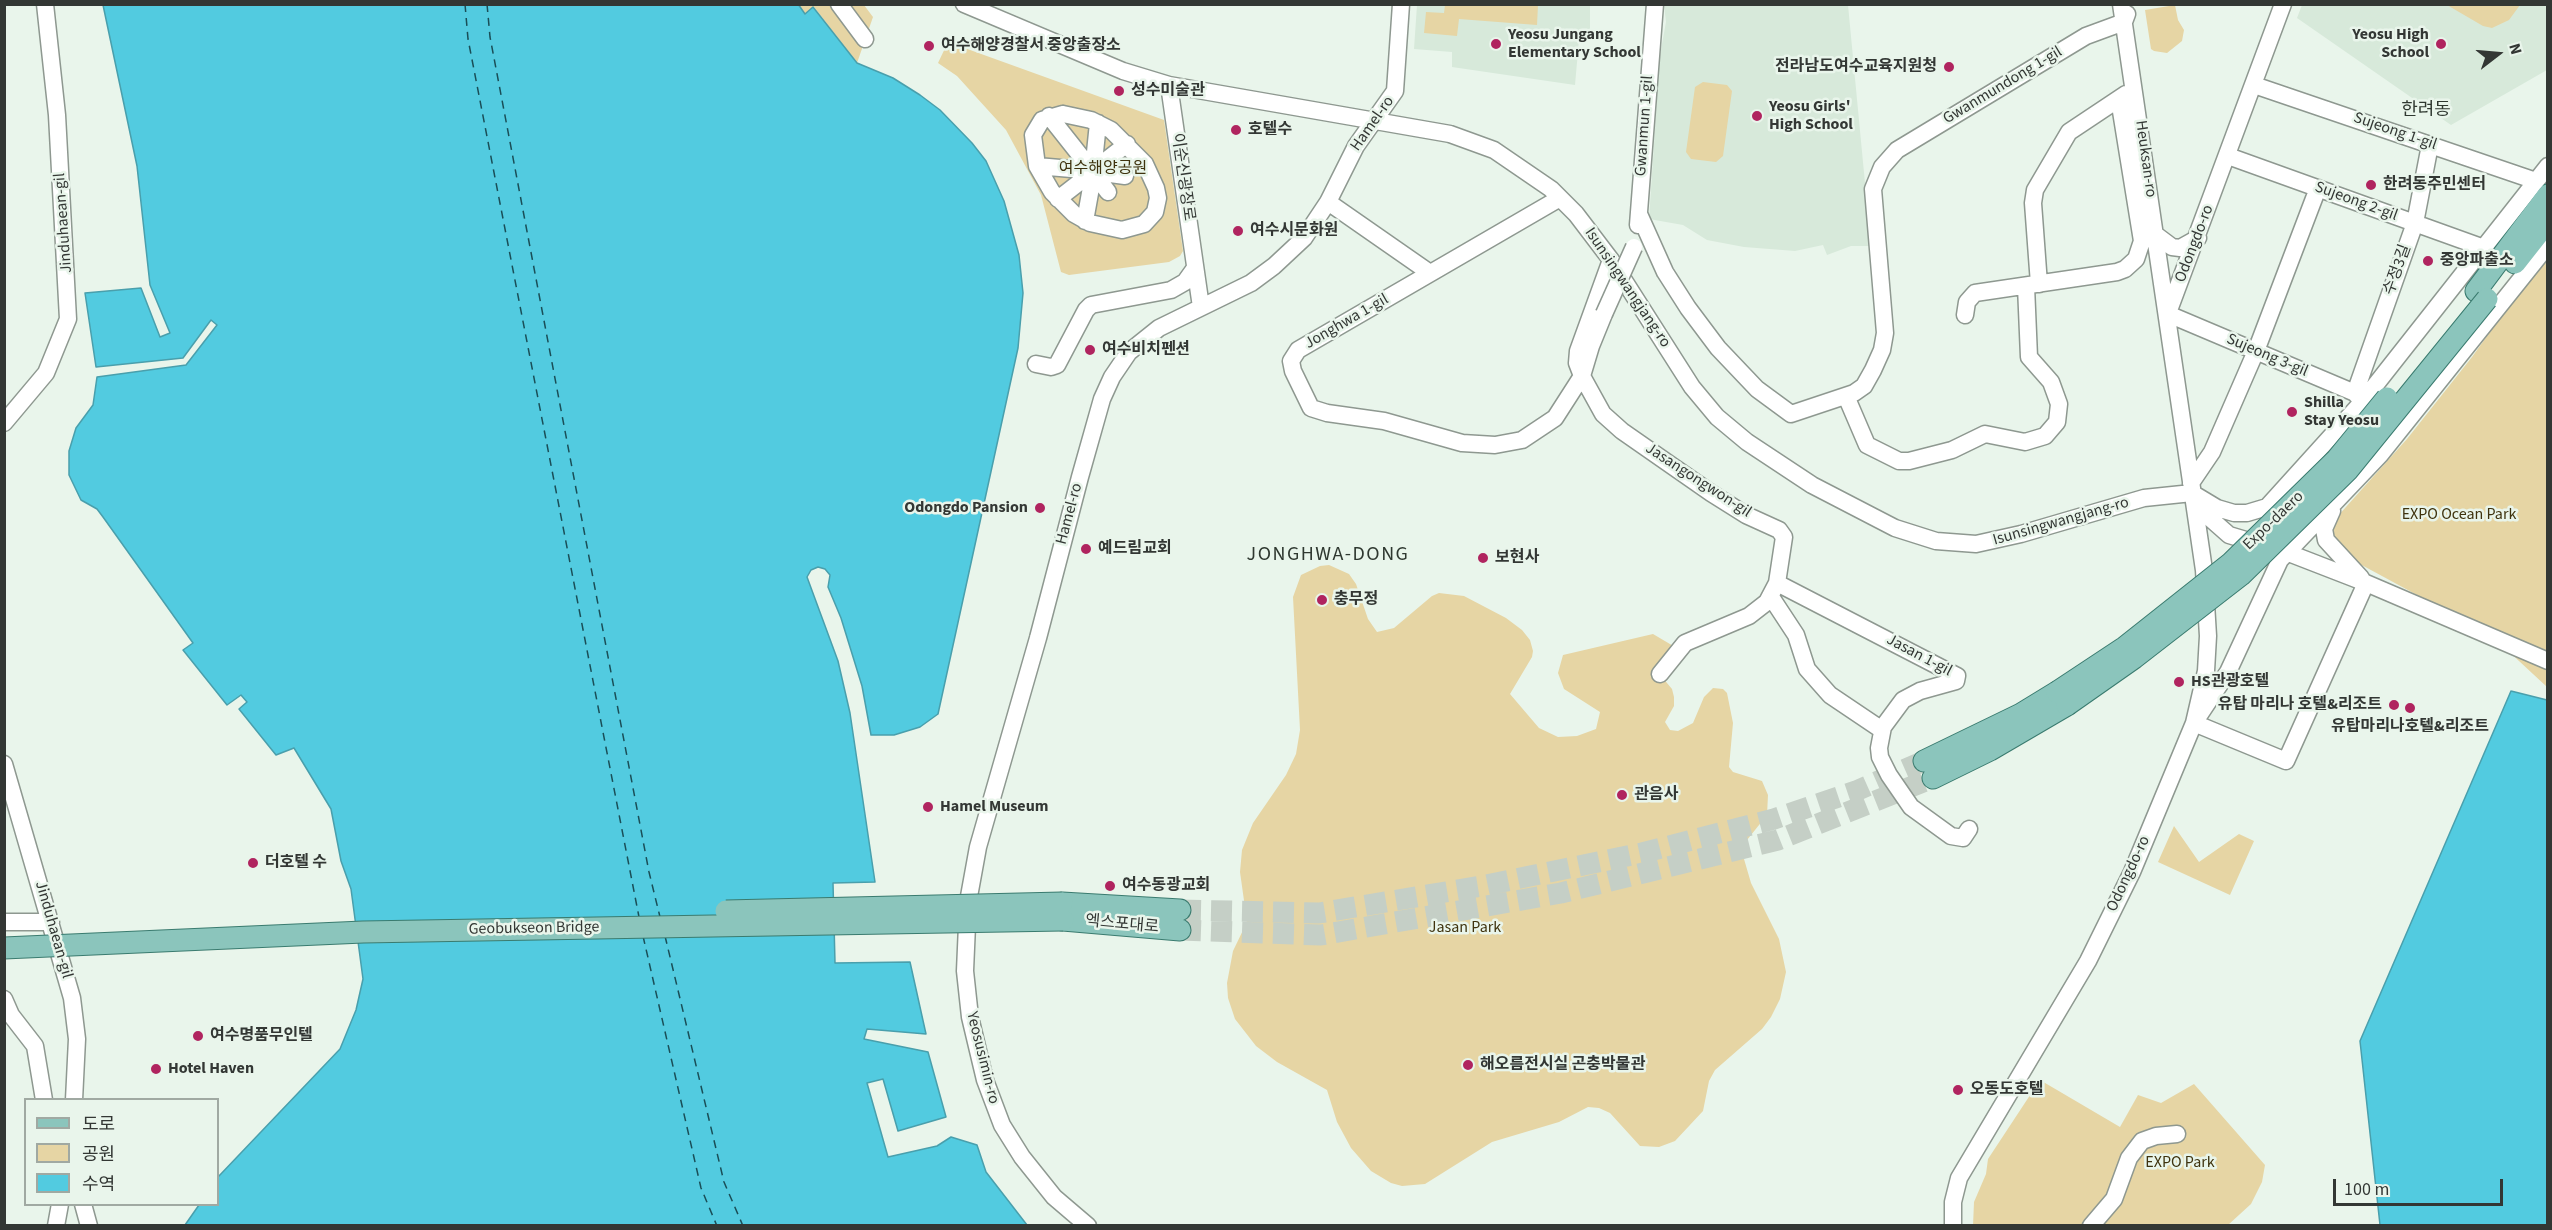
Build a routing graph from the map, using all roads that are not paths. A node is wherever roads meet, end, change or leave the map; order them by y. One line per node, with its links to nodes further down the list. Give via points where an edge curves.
1 (45, 4): 51 (street, Jinduhaean-gil, via 57,115 68,319 46,373)
2 (839, 4): 10 (street)
3 (964, 4): 12 (street, Isunsingwangjang-ro, via 1123,71)
4 (1401, 4): 16 (street, Hamel-ro, via 1396,88)
5 (1654, 4): 30 (street, Gwanmun 1-gil)
6 (2121, 4): 9 (street, Heuksan-ro)
7 (2130, 4): 9 (street)
8 (2283, 4): 11 (street, Odongdo-ro)
9 (2124, 22): 13 (street, Heuksan-ro); 49 (street, Gwanmundong 1-gil, via 2086,36 1897,150 1887,160 1876,175 1873,189 1885,322 1883,345 1864,386)
10 (865, 39)
11 (2254, 84): 19 (street, Sujeong 1-gil); 20 (street, Odongdo-ro)
12 (1169, 85): 16 (street, Isunsingwangjang-ro); 39 (street, 이순신광장로)
13 (2134, 89): 14 (street); 34 (street, Heuksan-ro)
14 (2119, 99): 41 (street, via 2069,132 2035,190); 41 (street, via 2138,211 2140,252 2121,271)
15 (1049, 116): 17 (street, via 1072,115); 21 (street, via 1038,124 1033,135); 23 (street)
16 (1375, 119): 27 (street, Isunsingwangjang-ro, via 1477,142 1520,166); 29 (street, Hamel-ro, via 1356,146)
17 (1098, 123): 18 (street); 23 (street)
18 (1127, 144): 23 (street); 32 (street, via 1154,183 1158,198 1155,212 1144,224 1128,230)
19 (2430, 144): 26 (street, Sujeong 1-gil); 33 (street, 수정3길)
20 (2228, 156): 25 (street, Sujeong 2-gil); 35 (street, Odongdo-ro)
21 (1037, 166): 23 (street); 28 (street)
22 (2547, 166): 26 (street)
23 (1095, 174): 24 (street); 28 (street); 32 (street)
24 (1125, 176)
25 (2318, 188): 33 (street, Sujeong 2-gil); 46 (street)
26 (2542, 188): 37 (street); 42 (main road, Expo-daero)
27 (1560, 198): 38 (street, Isunsingwangjang-ro); 40 (street, Jonghwa 1-gil)
28 (1058, 199): 32 (street)
29 (1328, 202): 40 (street); 43 (street, Hamel-ro, via 1304,238 1267,272 1244,288)
30 (1639, 214): 48 (street, Gwanmun 1-gil, bridge, via 1634,246); 49 (street, via 1665,272 1688,308 1718,348 1757,388 1791,414)
31 (2547, 220): 42 (main road, Expo-daero)
32 (1086, 221)
33 (2415, 223): 37 (street, Sujeong 2-gil); 50 (street, 수정3길)
34 (2156, 235): 35 (street, via 2180,248); 44 (street, Heuksan-ro)
35 (2198, 238): 44 (street, Odongdo-ro)
36 (2547, 245): 53 (street)
37 (2484, 248): 50 (street)
38 (1611, 260): 48 (street, Jasangongwon-gil, via 1578,351); 54 (street, Isunsingwangjang-ro, via 1692,387 1718,417 1747,442 1812,485 1895,528 1936,541 1976,544)
39 (1195, 268): 43 (street, 이순신광장로); 47 (street, via 1185,282 1171,290 1091,305 1057,365)
40 (1430, 273): 48 (street, Jonghwa 1-gil, via 1295,354 1293,371 1311,408 1384,421 1462,443 1505,444 1522,440 1549,423)
41 (2033, 285): 45 (street, via 1972,294); 49 (street, via 2030,357 2054,386 2059,404 2057,422 2046,436 2025,442 1988,434 1952,450 1899,461 1867,446)
42 (2481, 295): 64 (main road, Expo-daero, bridge, via 2337,459 2231,563 2062,698 2021,714)
43 (1201, 307): 70 (street, Hamel-ro, via 1167,323 1134,348 1112,377 1102,399 978,847)
44 (2168, 314): 46 (street, Sujeong 3-gil); 54 (street, Odongdo-ro)
45 (1965, 315)
46 (2256, 351): 50 (street, Sujeong 3-gil); 54 (street)
47 (1036, 364)
48 (1582, 376): 58 (street, Jasangongwon-gil, via 1600,410 1622,430 1717,497 1782,533)
49 (1846, 396)
50 (2358, 398): 52 (street)
51 (4, 423)
52 (2343, 423): 53 (street, via 2361,419 2376,424 2383,439); 54 (street, via 2262,509 2234,513 2217,508)
53 (2380, 455): 55 (street)
54 (2192, 488): 56 (street, Odongdo-ro, via 2212,520 2229,535); 61 (street, Odongdo-ro, via 2204,570 2208,636)
55 (2334, 506): 56 (street); 57 (street, via 2324,529 2326,540)
56 (2286, 552): 57 (street, Odongdo-ro); 61 (street, via 2272,573 2228,672)
57 (2366, 583): 59 (street, Odongdo-ro); 61 (street, via 2286,761)
58 (1774, 590): 60 (street, via 1749,616 1685,643); 62 (street, via 1807,669 1830,695); 62 (street, Jasan 1-gil, via 1957,676 1954,682 1906,697)
59 (2547, 661)
60 (1660, 674)
61 (2194, 723): 82 (street, Odongdo-ro, via 2132,872 2092,951 1959,1178)
62 (1882, 730): 65 (street, via 1880,758 1903,799 1945,833 1963,838)
63 (4, 764): 69 (street, Jinduhaean-gil)
64 (1929, 770)
65 (1969, 829)
66 (1062, 912): 67 (main road, 엑스포대로); 69 (main road, Geobukseon Bridge, bridge, via 362,920); 72 (main road, Geobukseon Bridge, bridge, via 363,932)
67 (1180, 920)
68 (4, 922): 69 (street)
69 (53, 928): 71 (main road, Geobukseon Bridge); 75 (street, Jinduhaean-gil, via 76,1025)
70 (966, 928): 81 (street, Yeosusimin-ro, via 970,1017 996,1113 1040,1181)
71 (4, 934)
72 (4, 948)
73 (4, 999): 74 (street, via 35,1046)
74 (44, 1098)
75 (74, 1098)
76 (2177, 1134): 83 (street, via 2142,1141 2127,1162 2114,1198)
77 (60, 1206): 79 (street)
78 (84, 1206): 80 (street)
79 (56, 1226)
80 (89, 1226)
81 (1088, 1226)
82 (1953, 1226)
83 (2091, 1226)

